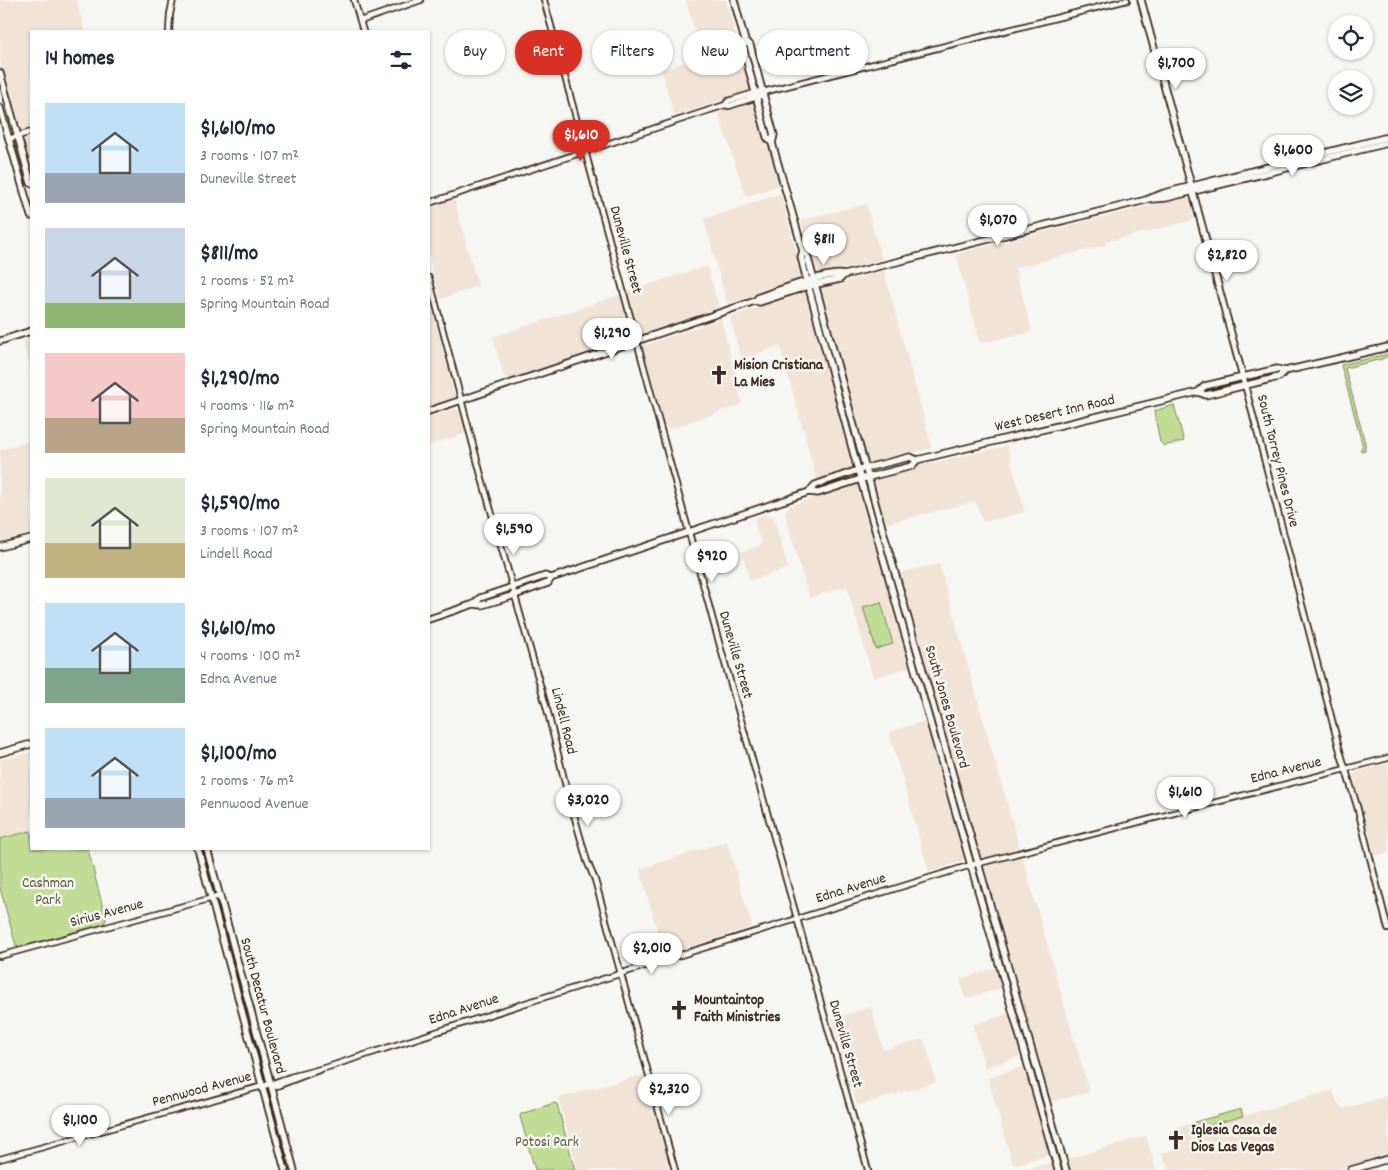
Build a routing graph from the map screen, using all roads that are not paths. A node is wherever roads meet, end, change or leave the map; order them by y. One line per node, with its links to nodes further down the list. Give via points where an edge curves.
1 (173, 0): 9 (street)
2 (354, 0): 8 (street)
3 (421, 0): 8 (street)
4 (544, 0): 24 (street, Duneville Street)
5 (734, 0): 11 (main road, South Jones Boulevard)
6 (1128, 0): 15 (street)
7 (1140, 0): 26 (main road, South Torrey Pines Drive)
8 (360, 21): 10 (street)
9 (169, 30)
10 (363, 30)
11 (742, 30)
12 (747, 43): 15 (main road, South Jones Boulevard)
13 (747, 61): 16 (main road, South Jones Boulevard)
14 (0, 72): 19 (main road)
15 (764, 92): 16 (street); 22 (main road, South Jones Boulevard, via 774,135)
16 (756, 94): 22 (main road, South Jones Boulevard, via 767,137); 24 (street)
17 (0, 108): 21 (main road)
18 (30, 132): 19 (street)
19 (18, 136): 21 (street); 25 (main road)
20 (1388, 137): 26 (main road)
21 (9, 139): 28 (main road)
22 (772, 143): 29 (main road, South Jones Boulevard)
23 (1388, 143): 26 (main road)
24 (585, 150): 27 (street); 35 (street, Duneville Street)
25 (30, 179)
26 (1192, 189): 31 (main road, via 844,275 840,279); 38 (main road, South Torrey Pines Drive)
27 (430, 202)
28 (30, 212)
29 (802, 251): 31 (main road, South Jones Boulevard, via 807,255); 32 (main road, South Jones Boulevard, via 800,257)
30 (430, 282): 43 (street, Lindell Road)
31 (815, 282): 32 (main road); 39 (main road, South Jones Boulevard)
32 (807, 284): 35 (main road); 40 (main road, South Jones Boulevard)
33 (30, 331): 34 (main road)
34 (0, 340)
35 (636, 341): 43 (main road); 51 (street, Duneville Street)
36 (1388, 347): 37 (main road, West Desert Inn Road)
37 (1285, 371): 38 (main road, West Desert Inn Road, via 1277,369); 41 (main road, West Desert Inn Road, via 1279,377)
38 (1243, 377): 41 (main road, South Torrey Pines Drive); 42 (main road, West Desert Inn Road, via 1205,386)
39 (840, 378): 40 (main road); 46 (main road, South Jones Boulevard)
40 (834, 383): 47 (main road, South Jones Boulevard)
41 (1245, 385): 42 (main road, West Desert Inn Road, via 1206,394); 62 (street, South Torrey Pines Drive)
42 (1198, 392): 45 (main road, West Desert Inn Road)
43 (462, 400): 44 (main road); 55 (street, Lindell Road)
44 (430, 411)
45 (917, 460): 46 (main road, West Desert Inn Road, via 910,457); 48 (main road, West Desert Inn Road, via 912,466)
46 (865, 468): 47 (main road, West Desert Inn Road); 48 (main road, South Jones Boulevard)
47 (858, 470): 49 (main road, South Jones Boulevard); 50 (main road, West Desert Inn Road, via 815,485)
48 (868, 477): 49 (main road, West Desert Inn Road); 65 (main road, South Jones Boulevard)
49 (861, 479): 50 (main road, West Desert Inn Road, via 818,493); 65 (main road, South Jones Boulevard)
50 (809, 492): 51 (main road, West Desert Inn Road)
51 (688, 532): 54 (main road, West Desert Inn Road); 68 (street, Duneville Street)
52 (30, 538): 53 (main road)
53 (0, 547)
54 (551, 578): 55 (main road, West Desert Inn Road, via 545,576); 56 (main road, West Desert Inn Road, via 548,583)
55 (512, 587): 56 (street, Lindell Road); 57 (main road, West Desert Inn Road, via 480,598)
56 (515, 595): 57 (main road, West Desert Inn Road, via 482,606); 71 (street, Lindell Road)
57 (474, 604): 58 (main road, West Desert Inn Road)
58 (430, 619)
59 (30, 744): 60 (main road)
60 (0, 753)
61 (1388, 758): 62 (street, Edna Avenue)
62 (1346, 768): 65 (street, Edna Avenue); 69 (street, South Torrey Pines Drive)
63 (198, 850): 67 (main road, South Decatur Boulevard)
64 (207, 850): 66 (main road, South Decatur Boulevard)
65 (975, 865): 68 (street, Edna Avenue); 75 (main road, South Jones Boulevard); 77 (main road, South Jones Boulevard)
66 (220, 896): 67 (street, Sirius Avenue); 73 (main road, South Decatur Boulevard)
67 (212, 898): 70 (street, Sirius Avenue); 72 (main road, South Decatur Boulevard)
68 (797, 919): 71 (street, Edna Avenue); 83 (street, Duneville Street)
69 (1388, 929)
70 (0, 956)
71 (620, 975): 74 (street, Edna Avenue, via 277,1086); 82 (street, Lindell Road)
72 (236, 987): 73 (main road, via 240,987 244,1005); 74 (main road, South Decatur Boulevard)
73 (250, 1008): 74 (main road, South Decatur Boulevard)
74 (267, 1085): 76 (main road, South Decatur Boulevard); 78 (street, Pennwood Avenue); 80 (main road, South Decatur Boulevard)
75 (1049, 1137): 77 (main road); 84 (main road, South Jones Boulevard)
76 (279, 1146): 80 (main road, via 284,1150 289,1166); 81 (main road, South Decatur Boulevard)
77 (1062, 1156): 85 (main road, South Jones Boulevard)
78 (0, 1159)
79 (1388, 1159): 86 (main road)
80 (294, 1169)
81 (285, 1170)
82 (674, 1170)
83 (868, 1170)
84 (1058, 1170)
85 (1066, 1170)
86 (1351, 1170)

